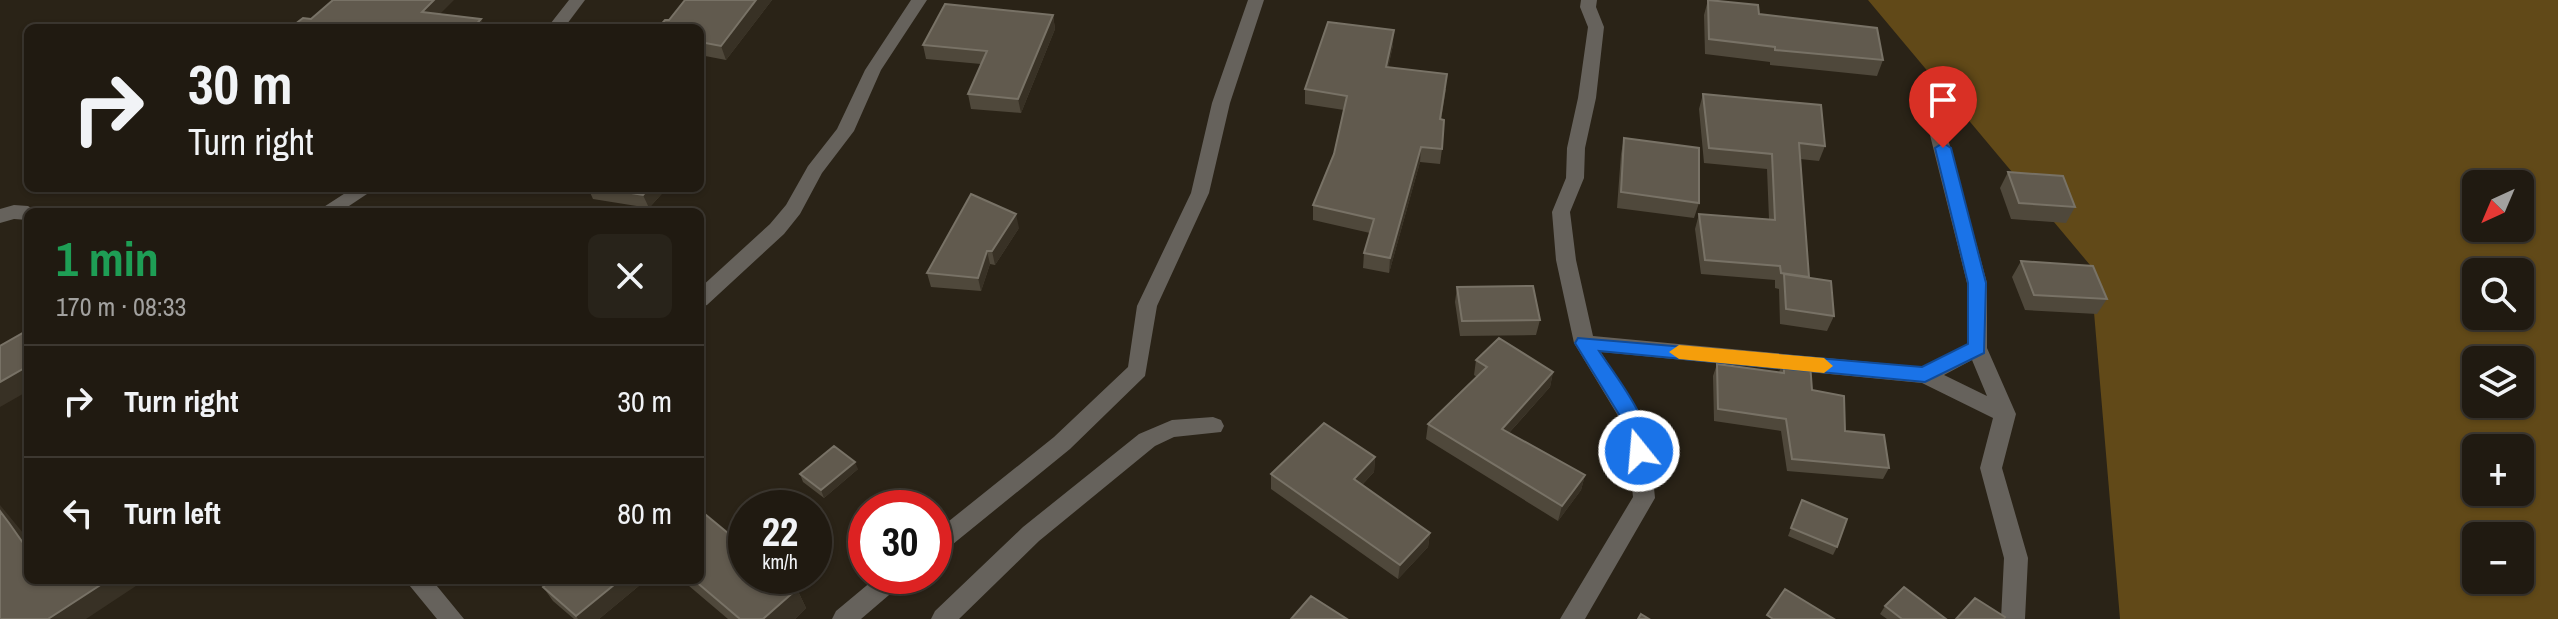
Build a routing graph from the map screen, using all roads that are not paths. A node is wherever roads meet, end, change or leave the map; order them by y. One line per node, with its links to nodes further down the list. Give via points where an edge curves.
1 (577, 0): 5 (street)
2 (919, 0): 11 (street, via 873,70 845,131 814,170 793,209)
3 (1256, 0): 17 (street, via 1221,103 1200,193 1147,306 1138,370 1062,443)
4 (1589, 0): 12 (street, via 1596,27 1587,98 1575,178 1561,212)
5 (558, 24)
6 (1929, 95): 13 (street, via 1977,283)
7 (360, 192): 8 (street)
8 (332, 208)
9 (24, 213): 10 (street)
10 (0, 216)
11 (704, 296)
12 (1584, 343): 14 (street); 23 (street, via 1637,428 1644,498)
13 (1977, 348): 14 (street); 15 (street)
14 (1925, 375): 15 (street)
15 (2005, 414): 24 (street, via 1991,468 2016,558)
16 (1213, 426): 22 (street, via 1172,429 1147,440 1031,534)
17 (952, 532)
18 (421, 584): 20 (street)
19 (874, 594): 21 (street)
20 (452, 619)
21 (844, 619)
22 (943, 619)
23 (1572, 619)
24 (2013, 619)

